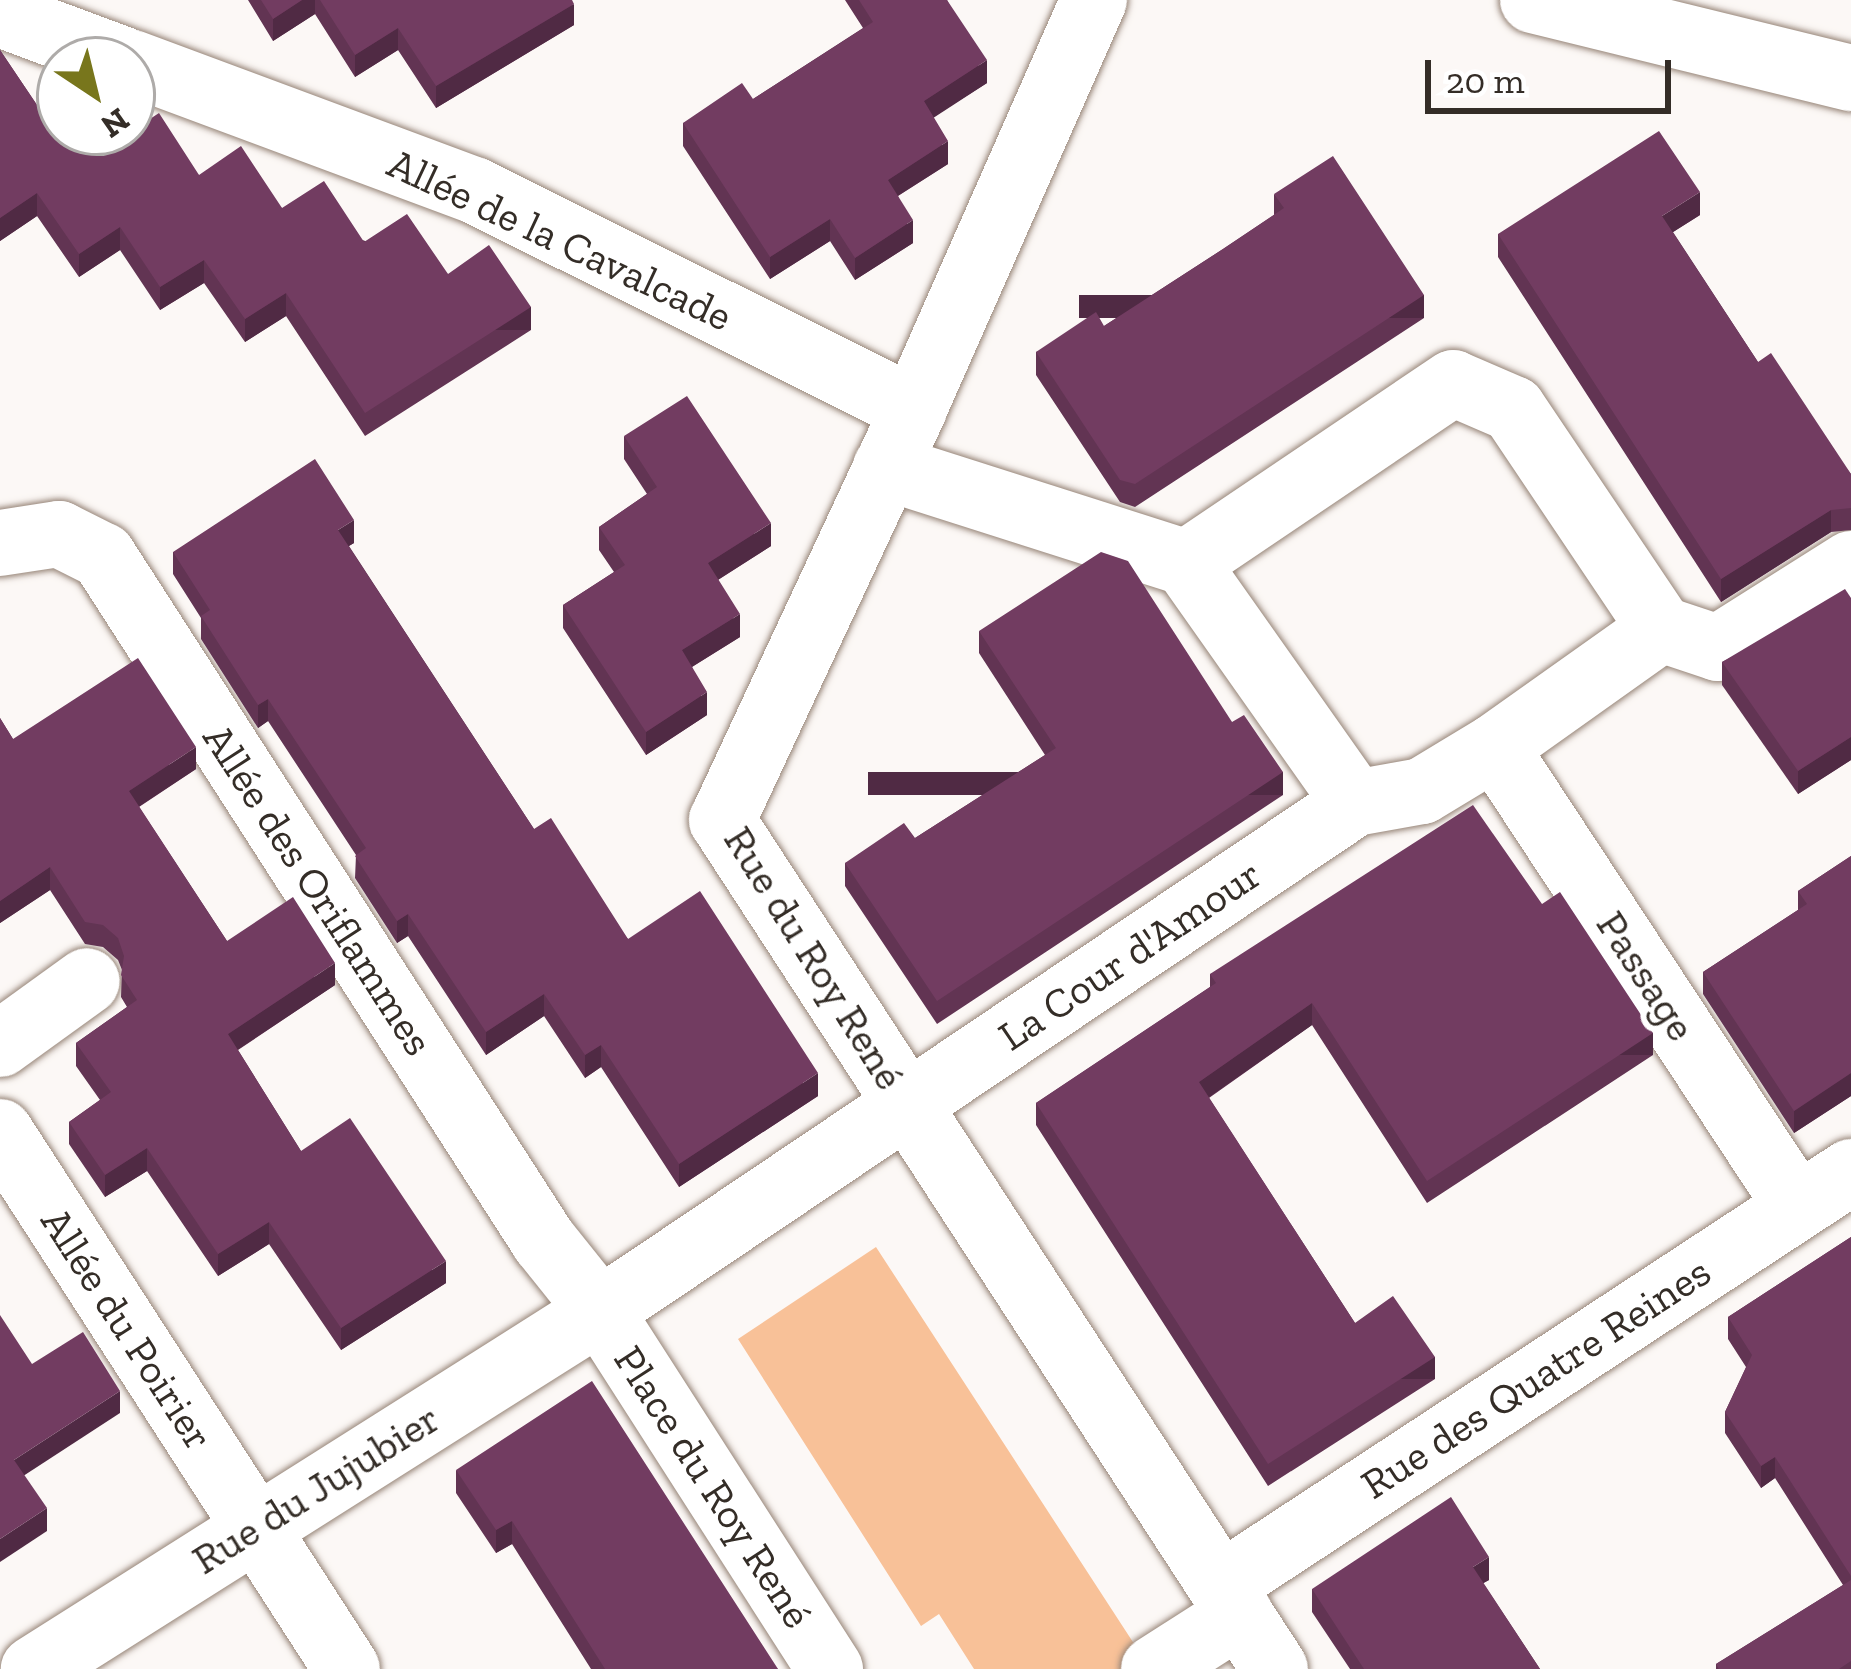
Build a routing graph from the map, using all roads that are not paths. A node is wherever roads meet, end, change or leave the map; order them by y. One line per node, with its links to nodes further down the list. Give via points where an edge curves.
1 (1094, 0): 9 (street, Rue du Roy René)
2 (1533, 0): 8 (street)
3 (1724, 0): 6 (street)
4 (0, 14): 5 (street, Allée de la Cavalcade)
5 (59, 36)
6 (1851, 45)
7 (156, 72): 9 (street, Allée de la Cavalcade, via 475,190)
8 (1851, 78)
9 (914, 409): 10 (street, Rue du Roy René)
10 (886, 467): 12 (street); 19 (street, Rue du Roy René, via 722,820)
11 (0, 543): 22 (street, Allée des Oriflammes, via 59,534 103,556 544,1241)
12 (1186, 563): 14 (street, via 1454,383 1513,409); 16 (street)
13 (1851, 564): 14 (street, via 1718,648)
14 (1661, 629): 15 (street, La Cour d'Amour)
15 (1495, 747): 16 (street, La Cour d'Amour, via 1422,791); 21 (street, Passage)
16 (1355, 803): 19 (street, La Cour d'Amour)
17 (87, 981): 18 (street)
18 (0, 1045)
19 (905, 1107): 22 (street, Place du Roy René); 24 (street, Rue du Roy René)
20 (0, 1132): 23 (street, Allée du Poirier)
21 (1824, 1189): 24 (street, Rue des Quatre Reines)
22 (600, 1310): 23 (street, Rue du Jujubier); 27 (street, Place du Roy René)
23 (255, 1527): 25 (street, Rue du Jujubier); 26 (street, Allée du Poirier)
24 (1231, 1599): 28 (street); 29 (street, Rue du Roy René)
25 (34, 1669)
26 (347, 1669)
27 (830, 1669)
28 (1154, 1669)
29 (1275, 1669)

